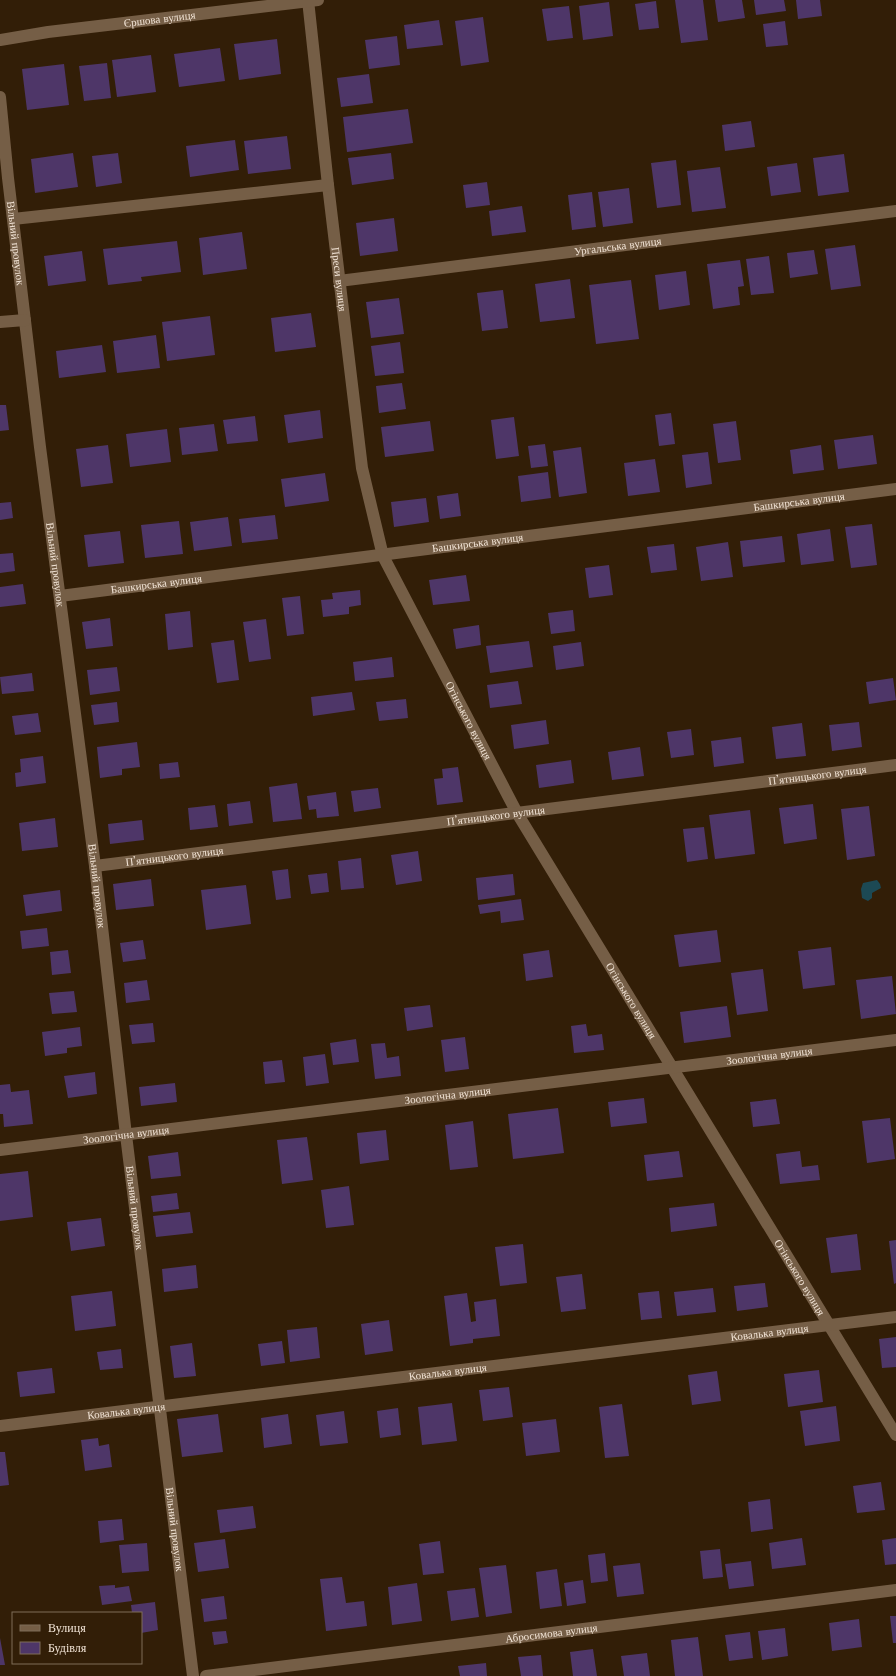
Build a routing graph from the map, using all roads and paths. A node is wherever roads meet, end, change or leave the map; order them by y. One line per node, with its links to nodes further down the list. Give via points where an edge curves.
1 (312, 0): 2 (street, Єршова вулиця); 5 (street, Преси вулиця)
2 (0, 40)
3 (0, 96): 4 (street, Вільний провулок)
4 (4, 179): 7 (street, Вільний провулок)
5 (328, 185): 7 (street); 8 (street, Преси вулиця)
6 (896, 211): 8 (street, Ургальська вулиця)
7 (13, 219): 9 (street, Вільний провулок)
8 (339, 280): 12 (street, Преси вулиця, via 362,468)
9 (25, 320): 10 (street); 13 (street, Вільний провулок)
10 (0, 322)
11 (896, 489): 12 (street, Башкирська вулиця)
12 (383, 556): 13 (street, Башкирська вулиця); 15 (street, Огінського вулиця)
13 (60, 596): 16 (street, Вільний провулок)
14 (896, 766): 15 (street, П’ятницького вулиця)
15 (517, 813): 16 (street, П’ятницького вулиця); 18 (street, Огінського вулиця)
16 (95, 866): 19 (street, Вільний провулок)
17 (896, 1040): 18 (street, Зоологічна вулиця)
18 (672, 1067): 19 (street, Зоологічна вулиця); 22 (street, Огінського вулиця)
19 (126, 1135): 20 (street, Зоологічна вулиця); 23 (street, Вільний провулок)
20 (0, 1150)
21 (896, 1317): 22 (street, Ковалька вулиця)
22 (829, 1325): 23 (street, Ковалька вулиця); 25 (street, Огінського вулиця)
23 (159, 1407): 24 (street, Ковалька вулиця); 27 (street, Вільний провулок)
24 (0, 1426)
25 (896, 1435)
26 (896, 1590): 28 (street, Абросимова вулиця)
27 (193, 1676)
28 (206, 1676)

